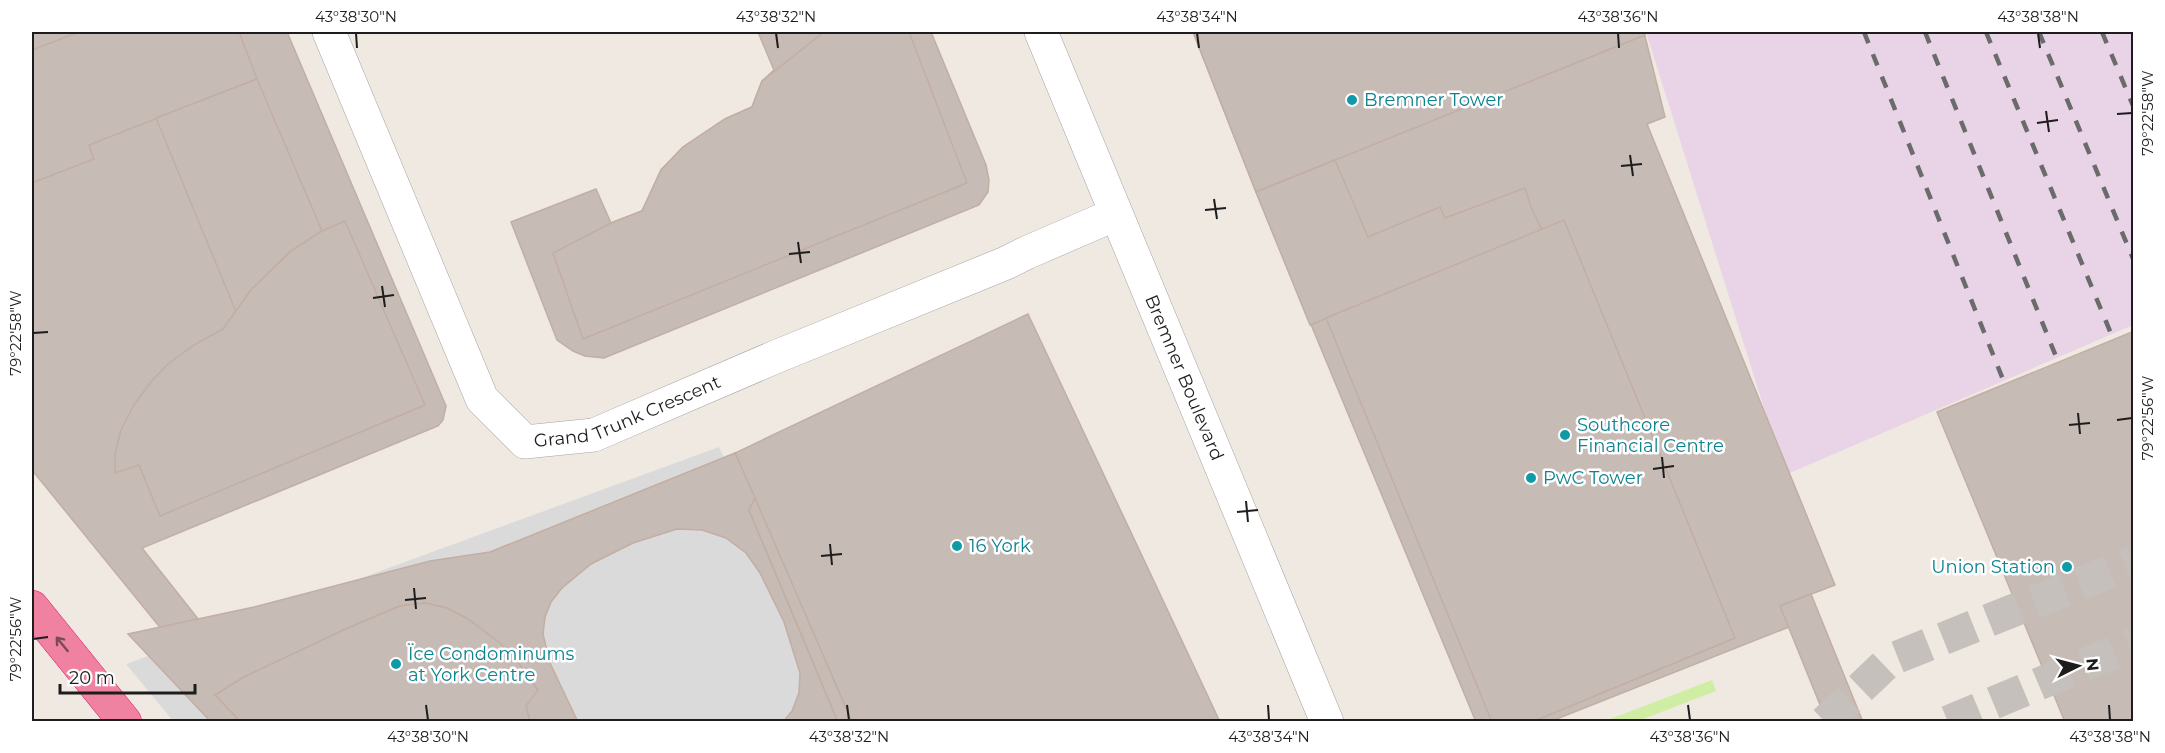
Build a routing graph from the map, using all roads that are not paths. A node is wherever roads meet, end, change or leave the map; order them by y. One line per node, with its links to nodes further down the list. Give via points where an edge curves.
1 (328, 32): 3 (street, Grand Trunk Crescent, via 482,399 525,442 594,435)
2 (1041, 32): 3 (street, Bremner Boulevard)
3 (1116, 214): 6 (street, Bremner Boulevard)
4 (32, 607): 5 (highway, one-way to 4)
5 (125, 722)
6 (1327, 722)

